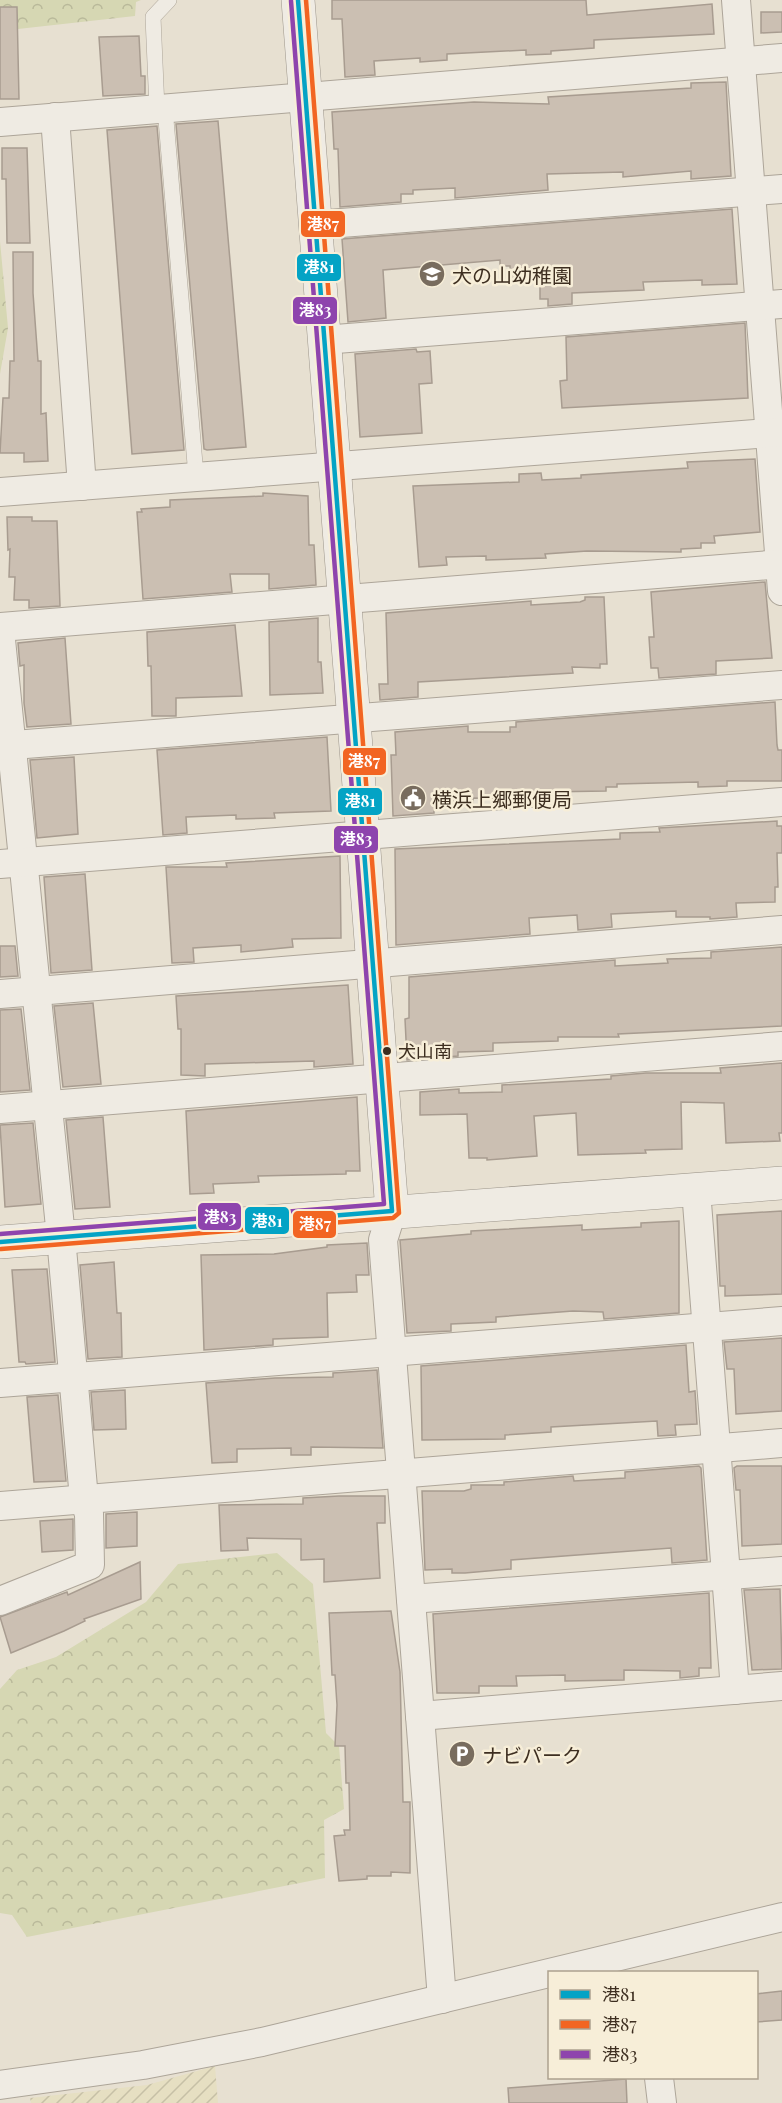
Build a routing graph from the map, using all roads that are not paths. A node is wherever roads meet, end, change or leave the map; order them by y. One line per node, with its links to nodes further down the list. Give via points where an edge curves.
1 (169, 0): 7 (lane, via 153,18)
2 (297, 0): 6 (street)
3 (736, 0): 5 (street)
4 (782, 58): 5 (street)
5 (741, 61): 6 (street); 11 (street)
6 (305, 97): 7 (street); 12 (street)
7 (161, 109): 8 (street); 17 (lane)
8 (55, 117): 9 (street); 18 (street)
9 (0, 122)
10 (782, 189): 11 (street)
11 (751, 191): 12 (street); 13 (street)
12 (315, 225): 14 (street)
13 (771, 305): 14 (street); 15 (street)
14 (323, 340): 16 (street)
15 (776, 433): 16 (street); 20 (street)
16 (334, 466): 17 (street); 21 (street)
17 (196, 476): 18 (street)
18 (82, 486): 19 (street)
19 (0, 492)
20 (781, 573): 21 (street)
21 (344, 599): 22 (street); 24 (street)
22 (0, 628): 25 (street)
23 (782, 684): 24 (street)
24 (353, 718): 25 (street); 27 (street)
25 (6, 745): 28 (street)
26 (782, 802): 27 (street)
27 (363, 836): 28 (street); 30 (street)
28 (11, 862): 31 (street)
29 (782, 930): 30 (street)
30 (374, 964): 31 (street); 34 (street)
31 (36, 991): 32 (street); 35 (street)
32 (0, 994)
33 (782, 1046): 34 (street)
34 (382, 1080): 35 (street); 39 (street)
35 (47, 1105): 36 (street); 40 (street)
36 (0, 1109)
37 (782, 1183): 38 (street)
38 (696, 1190): 39 (street); 43 (street)
39 (392, 1211): 40 (street); 44 (street, via 383,1240)
40 (61, 1237): 41 (street); 45 (street)
41 (0, 1242)
42 (782, 1321): 43 (street)
43 (707, 1327): 44 (street); 48 (street)
44 (392, 1352): 45 (street); 49 (street)
45 (72, 1377): 46 (street); 50 (street)
46 (0, 1383)
47 (782, 1443): 48 (street)
48 (717, 1448): 49 (street); 53 (street)
49 (401, 1473): 50 (street); 54 (street)
50 (84, 1499): 51 (street); 55 (street, via 89,1515 90,1565)
51 (0, 1506)
52 (782, 1571): 53 (street)
53 (726, 1576): 54 (street); 57 (street)
54 (411, 1599): 58 (street)
55 (0, 1601)
56 (782, 1686): 57 (street)
57 (735, 1690): 58 (street)
58 (420, 1716): 63 (street)
59 (782, 1917): 60 (street)
60 (649, 1960): 61 (street)
61 (591, 1971)
62 (548, 1979): 63 (street)
63 (442, 1999): 65 (street, via 240,2046)
64 (659, 2079): 66 (street)
65 (11, 2091)
66 (662, 2103)

